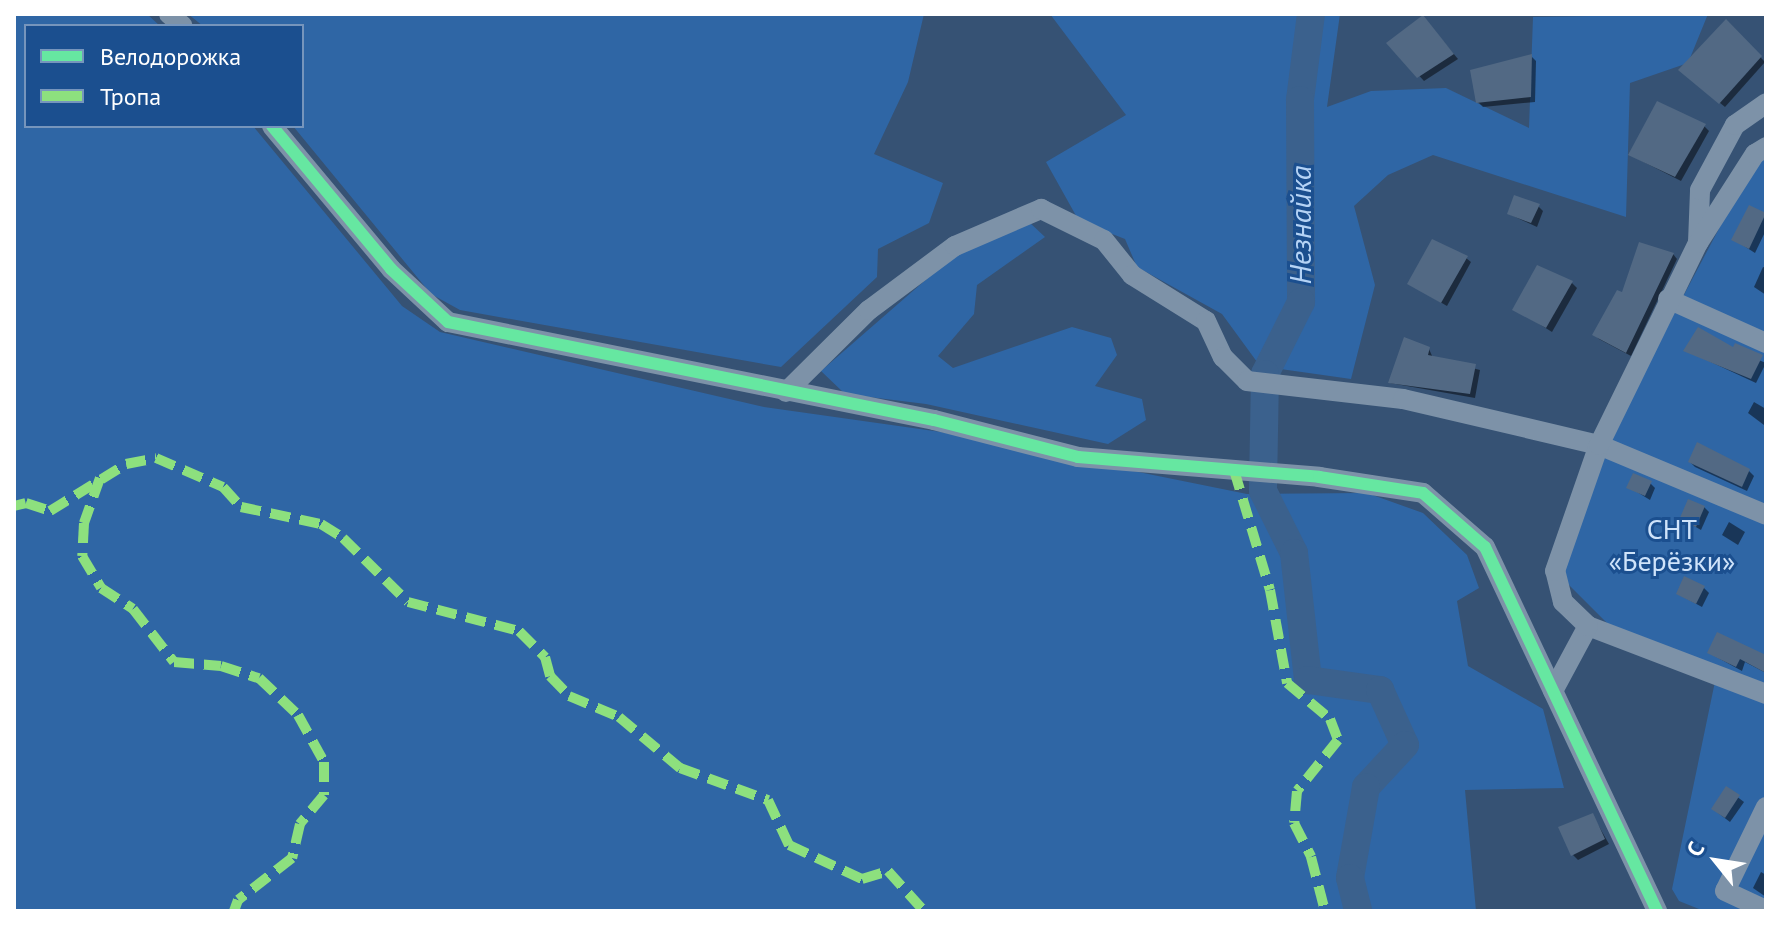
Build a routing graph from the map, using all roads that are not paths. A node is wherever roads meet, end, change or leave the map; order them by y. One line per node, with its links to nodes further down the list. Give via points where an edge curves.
1 (1766, 103): 4 (street, via 1735,125 1700,190)
2 (274, 128): 7 (street, via 391,269 448,322)
3 (1762, 154): 4 (street)
4 (1698, 243): 5 (street)
5 (1668, 299): 6 (street); 8 (street)
6 (1766, 343)
7 (786, 392): 8 (street, via 869,310 955,246 1041,209 1104,240 1132,275 1206,321 1223,357 1247,381 1403,399); 11 (street, via 934,420 1078,457 1319,477 1423,493 1485,547)
8 (1599, 445): 9 (street); 10 (street, via 1555,571 1563,602)
9 (1766, 515)
10 (1588, 626): 11 (street); 12 (street)
11 (1553, 691): 14 (street)
12 (1766, 694)
13 (1766, 807): 15 (street, via 1725,891)
14 (1655, 910)
15 (1766, 910)

